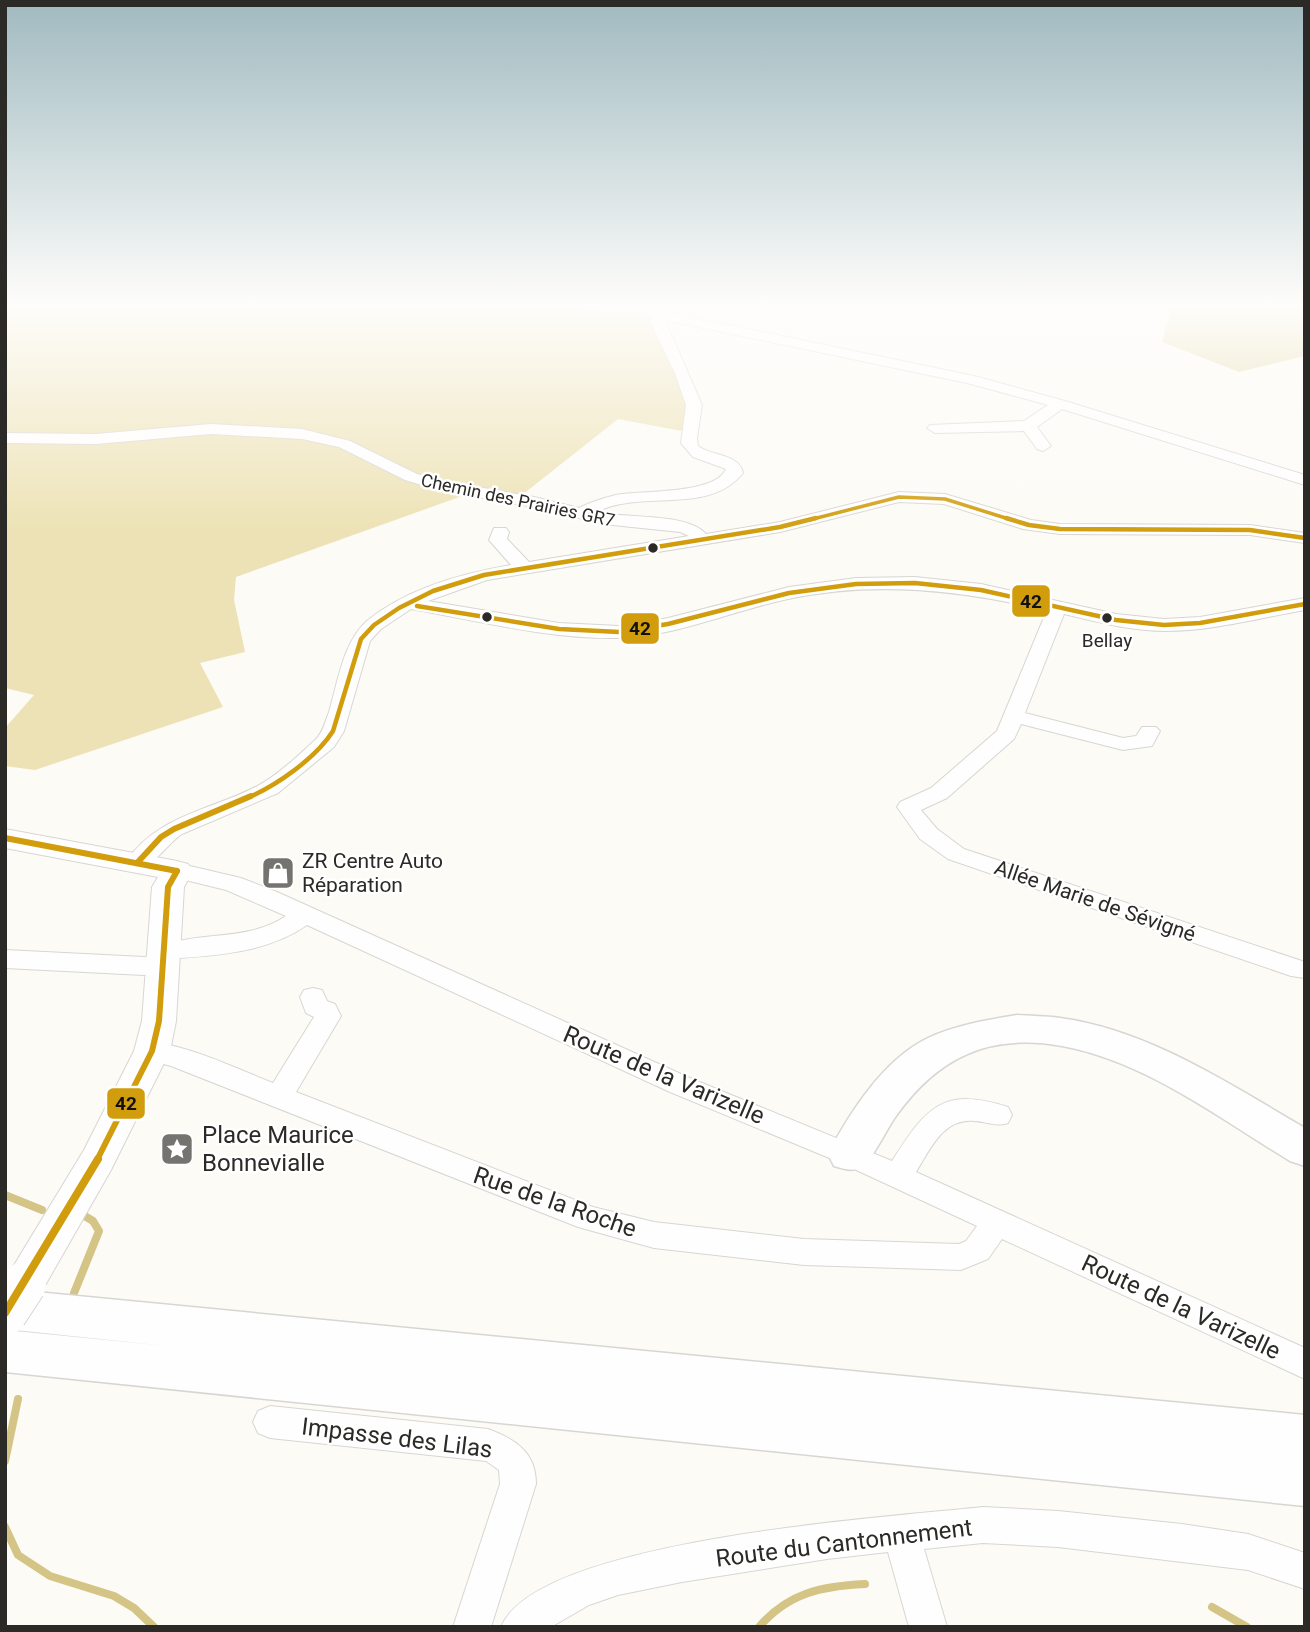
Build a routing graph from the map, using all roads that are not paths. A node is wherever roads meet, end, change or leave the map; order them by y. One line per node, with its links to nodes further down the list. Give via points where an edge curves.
1 (684, 381): 9 (street, via 694,402 690,446 728,462 735,473 705,490 615,501)
2 (971, 381): 3 (street)
3 (1060, 404): 4 (street); 8 (street)
4 (1028, 426): 5 (street); 7 (street)
5 (935, 428)
6 (5, 438): 9 (street, Chemin des Prairies GR7, via 96,439 211,429 302,434 344,444 426,482)
7 (1043, 446)
8 (1305, 480)
9 (581, 514): 11 (street, Chemin des Prairies GR7, via 683,527)
10 (500, 532): 13 (street, via 498,540)
11 (700, 538): 12 (street, via 780,527 885,499 921,496 1059,529 1250,530); 13 (street)
12 (1305, 538)
13 (523, 567): 14 (street, via 455,583)
14 (408, 603): 16 (street, via 559,629 620,632 789,593 856,584 947,585); 20 (street, via 361,639 326,742 270,788 161,837)
15 (1305, 604): 16 (street, via 1180,625 1116,620)
16 (1058, 607): 17 (street)
17 (1014, 716): 18 (street, via 1124,744 1144,741); 25 (street, Allée Marie de Sévigné, via 1000,740 939,793 908,807 946,849)
18 (1149, 731)
19 (5, 838): 20 (main road, Route de la Varizelle)
20 (137, 863): 21 (main road, Route de la Varizelle)
21 (177, 871): 22 (street, Route de la Varizelle, via 233,884); 23 (main road, via 168,887)
22 (305, 915): 23 (street, via 245,943); 31 (street, Route de la Varizelle, via 680,1085)
23 (171, 956): 24 (street, via 144,966); 27 (main road)
24 (5, 959)
25 (1300, 970)
26 (313, 997): 28 (street, via 315,1006 328,1016 302,1065)
27 (152, 1051): 28 (street); 34 (main road, via 98,1159)
28 (278, 1097): 33 (street, Rue de la Roche, via 589,1217 654,1235 804,1252 961,1257 977,1250)
29 (999, 1115): 32 (street, via 969,1108 940,1115)
30 (1305, 1149): 31 (highway, via 1126,1050 1082,1035 1035,1028 999,1029 967,1038 918,1063)
31 (849, 1154): 32 (street, Route de la Varizelle)
32 (898, 1177): 33 (street, Route de la Varizelle)
33 (997, 1222): 36 (street, Route de la Varizelle)
34 (11, 1302): 38 (highway)
35 (5, 1351): 39 (highway)
36 (1305, 1364)
37 (270, 1422): 42 (street, Impasse des Lilas, via 488,1446 512,1459 519,1470 518,1484)
38 (1305, 1438)
39 (1305, 1482)
40 (901, 1532): 41 (street, Route du Cantonnement, via 984,1525 1058,1529 1248,1552); 43 (street, Route du Cantonnement, via 618,1577 548,1605); 44 (street)
41 (1305, 1571)
42 (472, 1627)
43 (520, 1627)
44 (928, 1627)

